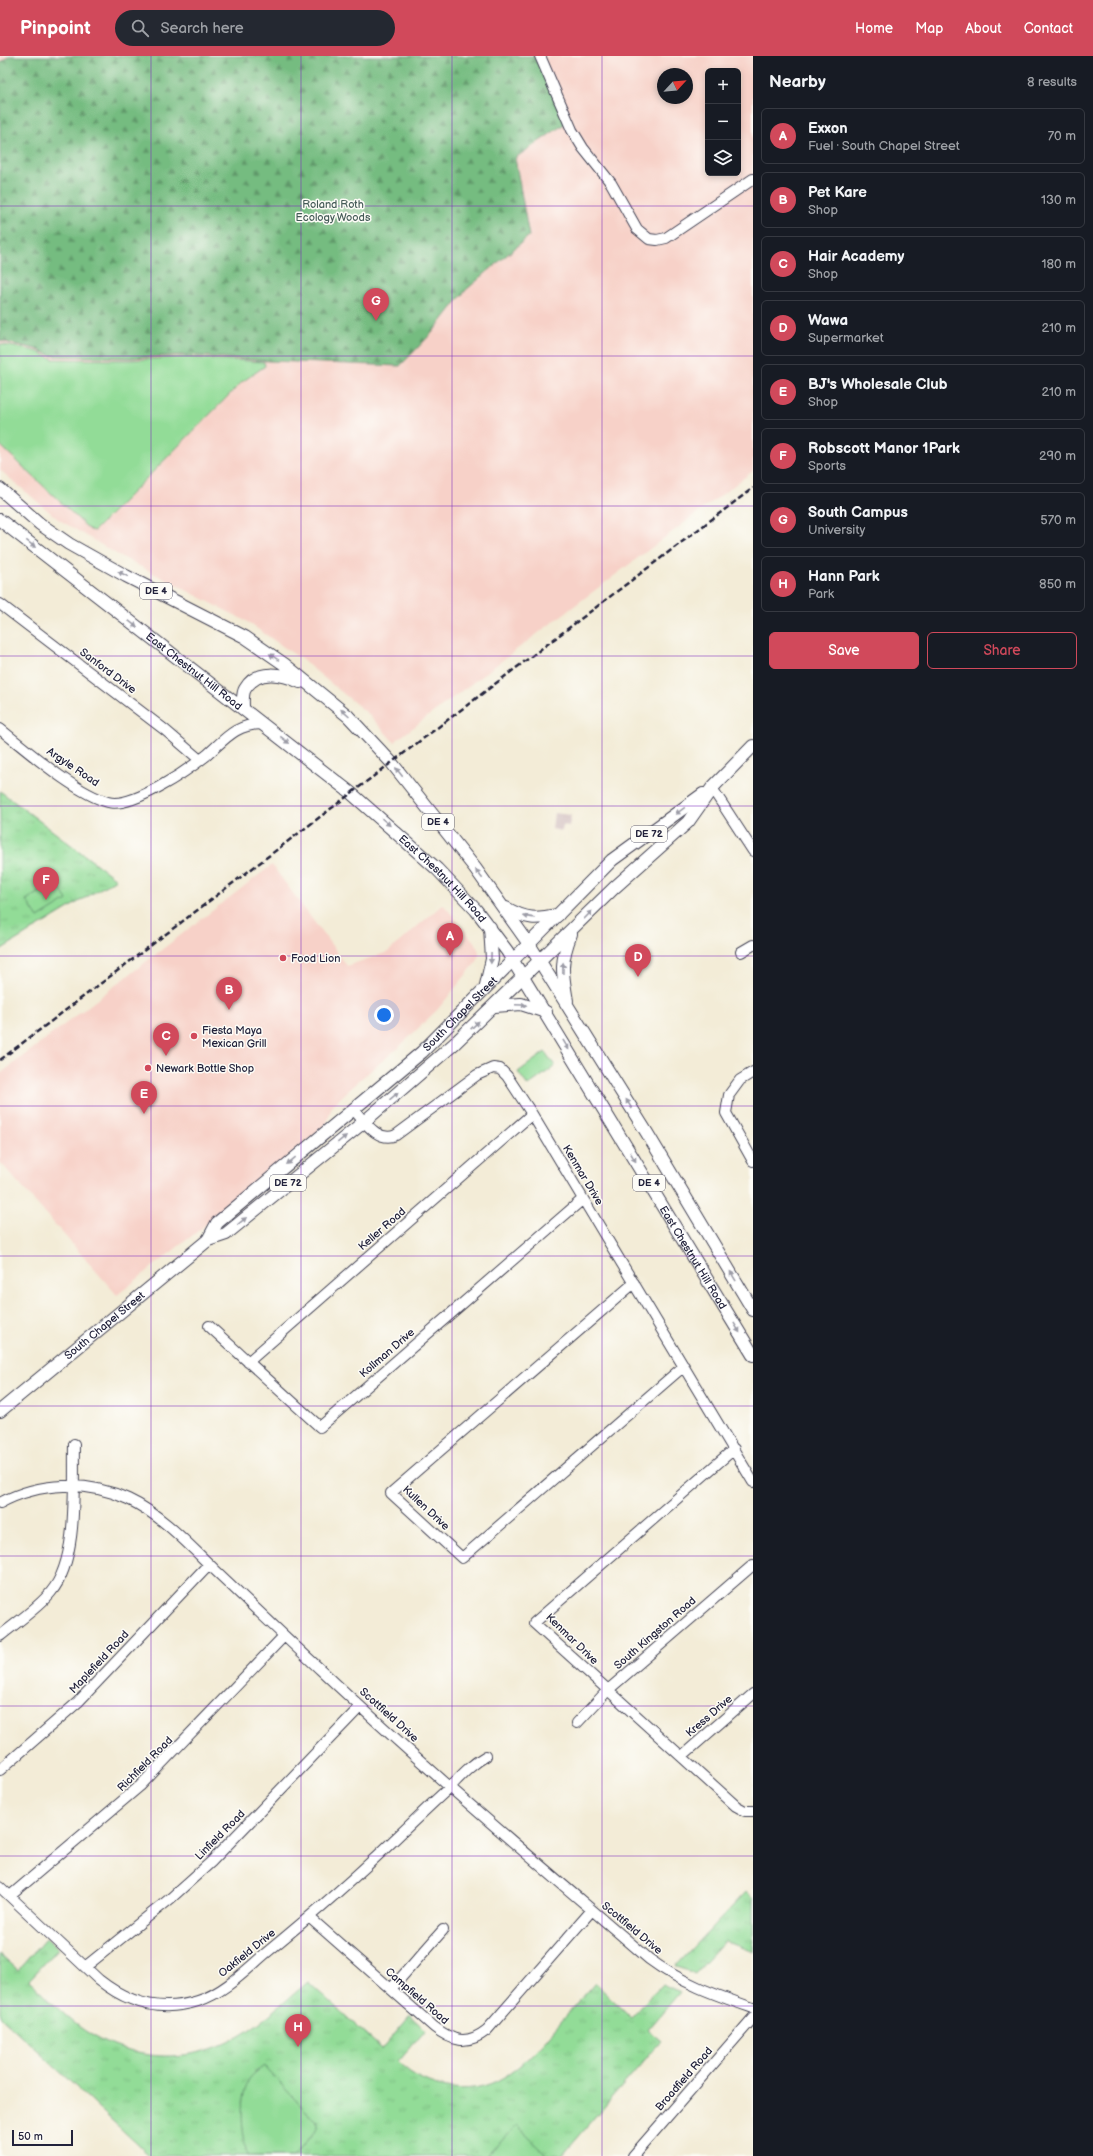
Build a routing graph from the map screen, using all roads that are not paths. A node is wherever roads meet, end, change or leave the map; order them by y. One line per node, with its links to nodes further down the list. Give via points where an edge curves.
1 (540, 56): 2 (street, via 572,130 611,183 637,229 649,239 666,238)
2 (753, 179)
3 (0, 489): 6 (main road, DE 4, one-way to 3, via 245,638 69,544 40,524)
4 (0, 520): 7 (main road, East Chestnut Hill Road / DE 4, one-way to 7)
5 (0, 604): 12 (street, Sanford Drive, via 165,730)
6 (316, 688): 7 (main road, via 287,676 273,674 260,677 245,690); 15 (main road, DE 4, one-way to 6, via 391,762 348,716)
7 (243, 708): 8 (main road, East Chestnut Hill Road / DE 4); 10 (street)
8 (263, 724): 10 (street, Argyle Road, via 245,725); 17 (main road, East Chestnut Hill Road / DE 4, one-way to 17, via 351,793 414,847)
9 (0, 729): 12 (street, Argyle Road, via 76,787 109,803 141,798)
10 (236, 729): 12 (street, Argyle Road)
11 (753, 746): 13 (main road, South Chapel Street / DE 72)
12 (200, 760)
13 (712, 788): 14 (street); 16 (main road, South Chapel Street / DE 72, one-way to 16, via 612,860); 18 (main road, South Chapel Street / DE 72, one-way to 13, via 614,888 688,822)
14 (753, 851)
15 (502, 905): 16 (main road, one-way to 15, via 532,918 520,916); 19 (main road, DE 4)
16 (558, 915): 19 (main road, South Chapel Street / DE 72)
17 (490, 927): 22 (main road, East Chestnut Hill Road / DE 4); 25 (main road, one-way to 25, via 492,959)
18 (573, 930): 23 (main road, South Chapel Street / DE 72); 27 (main road, one-way to 18, via 561,968)
19 (529, 944): 22 (main road, South Chapel Street / DE 72); 23 (main road, DE 4)
20 (753, 945): 21 (street)
21 (741, 952)
22 (513, 960): 24 (main road, East Chestnut Hill Road / DE 4); 25 (main road, South Chapel Street / DE 72)
23 (540, 962): 24 (main road, South Chapel Street / DE 72); 27 (main road, DE 4)
24 (524, 978): 26 (main road, South Chapel Street / DE 72); 28 (main road, East Chestnut Hill Road / DE 4)
25 (485, 989): 30 (main road, South Chapel Street / DE 72, via 422,1052)
26 (495, 1006): 28 (main road, one-way to 28, via 521,1004); 32 (main road, South Chapel Street / DE 72, one-way to 26)
27 (568, 1006): 37 (main road, DE 4, one-way to 27)
28 (546, 1012): 39 (main road, East Chestnut Hill Road / DE 4, one-way to 39)
29 (753, 1072): 33 (street, via 740,1080 729,1095 726,1112)
30 (354, 1110): 32 (street, Kenmar Drive); 35 (main road, South Chapel Street / DE 72, one-way to 35, via 217,1223)
31 (532, 1114): 32 (street, Kenmar Drive, via 507,1076 500,1069 493,1068 477,1075 390,1138 380,1136); 34 (street, Kenmar Drive); 40 (street, Keller Road)
32 (365, 1121): 35 (main road, South Chapel Street / DE 72, one-way to 32, via 226,1234)
33 (753, 1161)
34 (583, 1199): 36 (street, Kenmar Drive); 40 (street, Kollman Drive, via 320,1427)
35 (208, 1240): 42 (main road, South Chapel Street / DE 72)
36 (634, 1283): 41 (street, Kenmar Drive); 41 (street, Kullen Drive, via 391,1494 462,1558)
37 (753, 1310)
38 (209, 1326): 40 (street, Kollman Drive)
39 (753, 1355)
40 (248, 1362)
41 (684, 1366): 44 (street, Kenmar Drive)
42 (0, 1411)
43 (74, 1444): 46 (street)
44 (734, 1450): 45 (street, Kenmar Drive); 52 (street, Kenmar Drive, via 534,1623)
45 (753, 1482)
46 (73, 1486): 47 (street, Scottfield Drive, via 37,1489); 48 (street, Scottfield Drive, via 106,1490 140,1505 163,1521); 50 (street, via 69,1555 62,1576 45,1599)
47 (0, 1503)
48 (209, 1564): 51 (street, Scottfield Drive); 58 (street, Maplefield Road, via 78,1702)
49 (753, 1565): 52 (street, South Kingston Road)
50 (0, 1636)
51 (284, 1636): 54 (street, Scottfield Drive); 62 (street, Richfield Road, via 145,1782)
52 (608, 1690): 55 (street, South Kingston Road); 57 (street, Kenmar Drive)
53 (753, 1694): 57 (street, Kress Drive)
54 (360, 1707): 59 (street, Scottfield Drive); 66 (street, Linfield Road, via 211,1862 171,1898)
55 (577, 1722)
56 (486, 1756): 59 (street, Oakfield Drive, via 468,1767)
57 (682, 1756): 60 (street, Kenmar Drive, via 736,1806)
58 (0, 1770)
59 (450, 1786): 63 (street, Scottfield Drive); 64 (street, Oakfield Drive, via 366,1867)
60 (753, 1812)
61 (0, 1887): 62 (street, Oakfield Drive)
62 (10, 1896): 66 (street, Oakfield Drive)
63 (592, 1910): 67 (street, Campfield Road, via 493,2024 476,2037 462,2040 449,2038); 68 (street, Scottfield Drive, via 670,1974)
64 (309, 1917): 66 (street, Oakfield Drive, via 228,1984 209,1997 188,2004 152,2005 128,1999 108,1987); 67 (street, Campfield Road)
65 (443, 1930): 67 (street)
66 (85, 1967)
67 (391, 1989)
68 (753, 2008)
69 (753, 2018): 70 (street, Broadfield Road)
70 (633, 2156)

